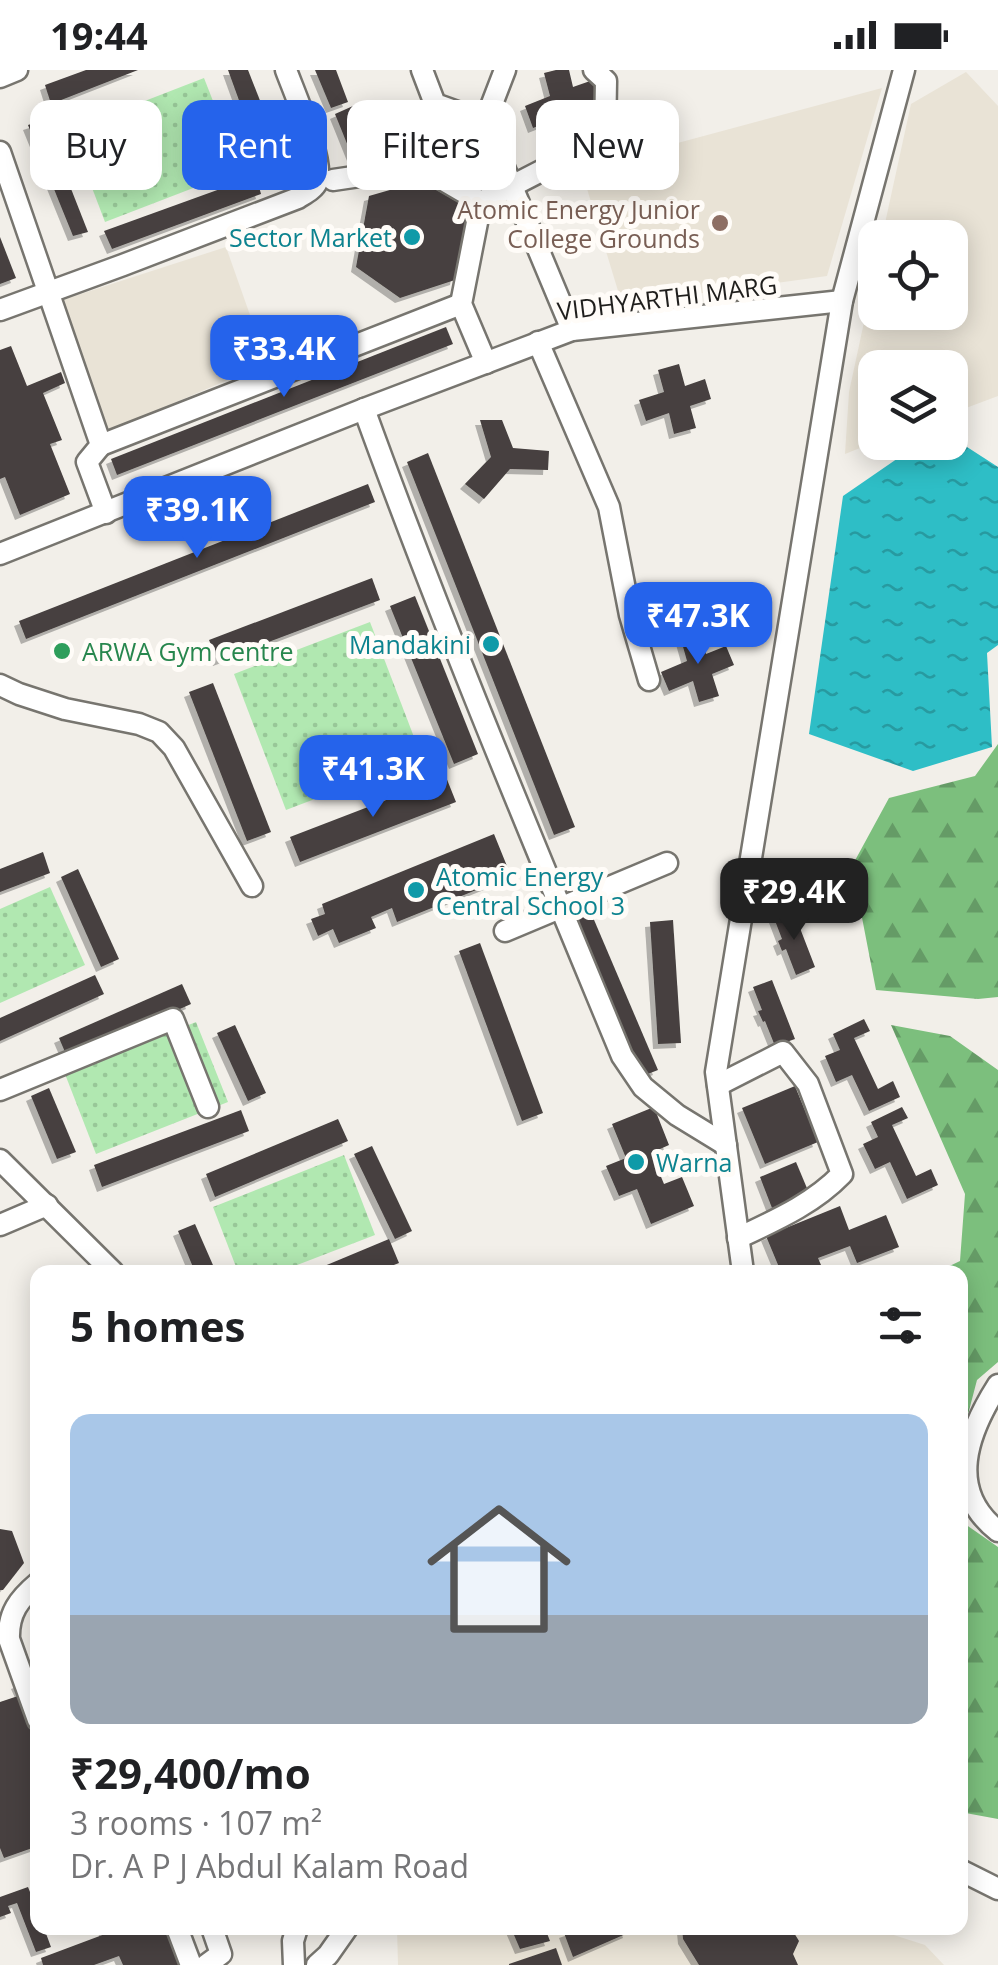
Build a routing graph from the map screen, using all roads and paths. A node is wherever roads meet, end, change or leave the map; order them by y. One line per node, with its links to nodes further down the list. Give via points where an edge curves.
1 (17, 70): 7 (street)
2 (286, 70): 16 (street, via 318,162 310,190)
3 (505, 70): 9 (street)
4 (594, 70): 12 (street, via 606,81 605,138)
5 (904, 70): 17 (street)
6 (426, 71): 8 (street)
7 (0, 76)
8 (434, 100)
9 (493, 100)
10 (0, 152): 16 (street)
11 (333, 180): 15 (street, via 421,167)
12 (516, 182)
13 (501, 190): 15 (street)
14 (514, 190): 20 (street)
15 (480, 202): 18 (street)
16 (47, 292): 19 (street); 24 (street)
17 (842, 301): 20 (street, VIDHYARTHI MARG); 33 (street)
18 (461, 304): 22 (street); 24 (street)
19 (0, 310)
20 (572, 330): 21 (street, VIDHYARTHI MARG)
21 (538, 342): 22 (street, VIDHYARTHI MARG); 27 (street, via 609,508)
22 (486, 363): 23 (street, VIDHYARTHI MARG)
23 (364, 408): 25 (street, VIDHYARTHI MARG); 31 (street)
24 (100, 445): 25 (street, via 87,462)
25 (106, 512): 26 (street, VIDHYARTHI MARG)
26 (0, 554)
27 (649, 680)
28 (0, 685): 30 (street, via 158,732 174,748)
29 (667, 863): 31 (street)
30 (252, 886)
31 (561, 908): 32 (street); 36 (street, via 622,1056 643,1087)
32 (505, 931)
33 (718, 1084): 36 (street); 40 (street, via 782,1052 808,1084 842,1174 792,1212)
34 (0, 1090): 35 (street, via 173,1019)
35 (208, 1107)
36 (726, 1145): 40 (street)
37 (0, 1160): 38 (street)
38 (46, 1205): 39 (street); 41 (street)
39 (0, 1225)
40 (738, 1238): 42 (street)
41 (106, 1265)
42 (741, 1265)
43 (998, 1385): 44 (street)
44 (968, 1450)
45 (968, 1487): 46 (street)
46 (998, 1531)
47 (30, 1590): 48 (street, via 8,1626)
48 (30, 1698)
49 (968, 1874): 50 (street)
50 (998, 1889)
51 (179, 1935): 55 (street)
52 (214, 1935): 56 (street, via 221,1954)
53 (295, 1935): 57 (street)
54 (342, 1935): 58 (street)
55 (191, 1965)
56 (206, 1965)
57 (294, 1965)
58 (316, 1965)

